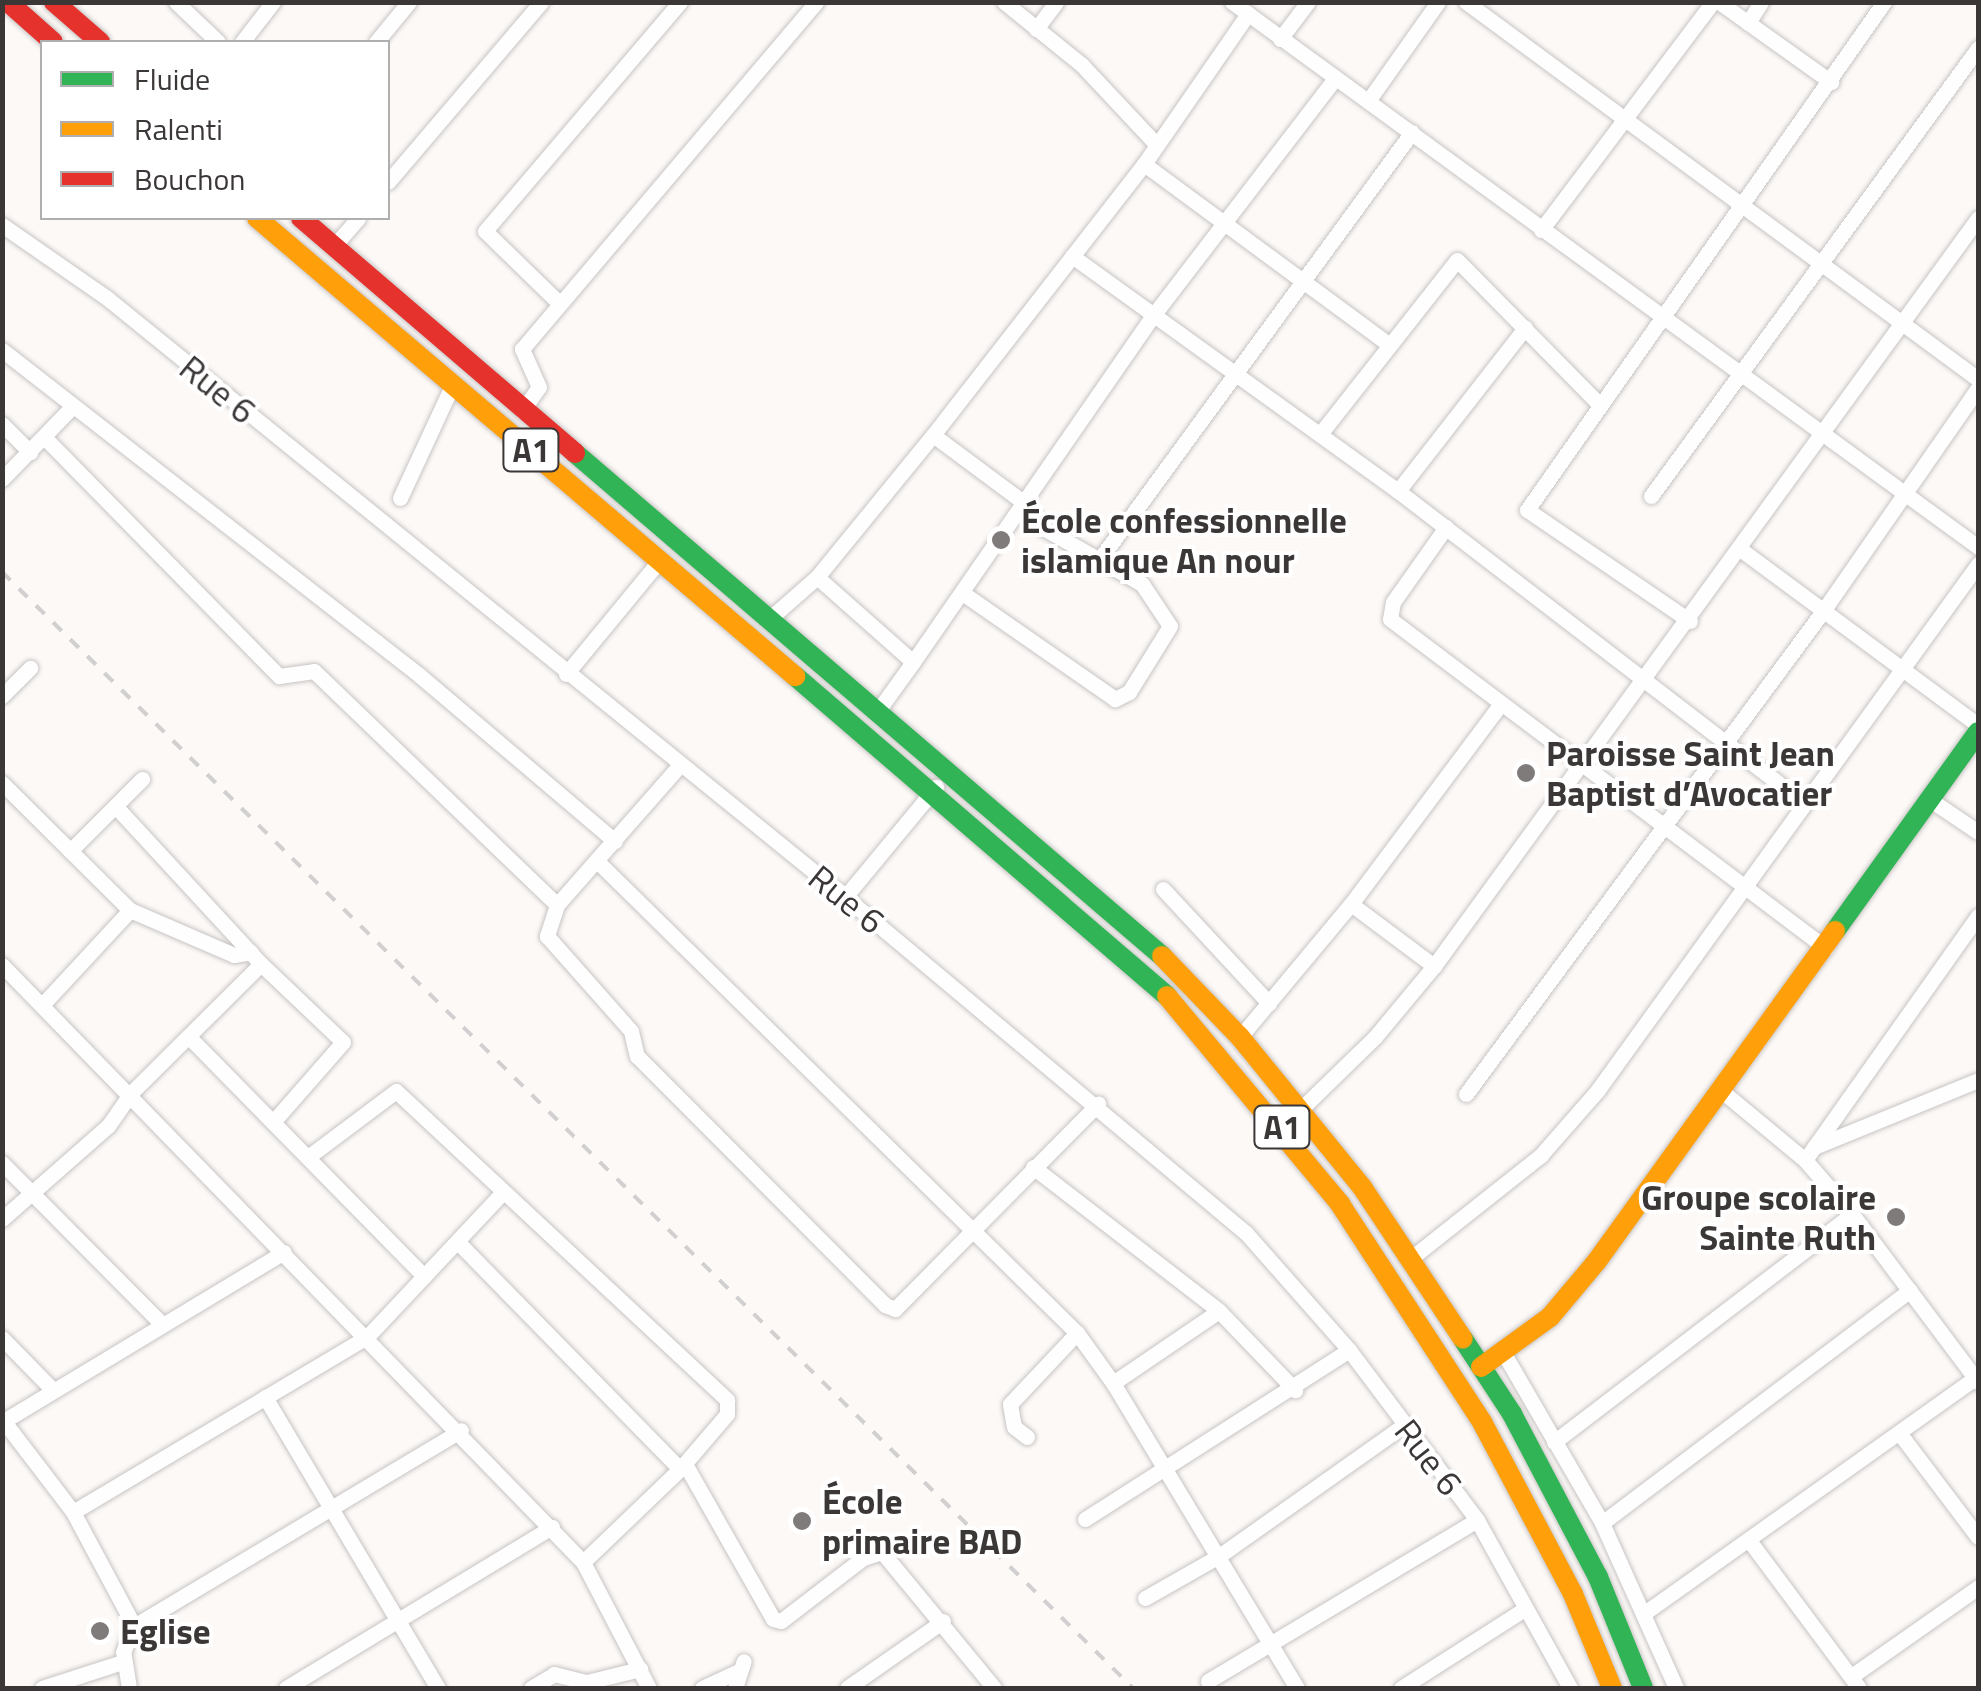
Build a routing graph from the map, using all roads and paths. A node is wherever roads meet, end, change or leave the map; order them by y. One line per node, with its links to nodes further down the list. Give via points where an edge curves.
1 (8, 2): 22 (main road)
2 (54, 2): 23 (main road)
3 (176, 2): 24 (street)
4 (273, 2): 25 (street)
5 (408, 2): 26 (street)
6 (541, 2): 35 (street)
7 (680, 2): 48 (street, via 485,232)
8 (816, 2): 48 (street)
9 (1004, 2): 20 (street)
10 (1056, 2): 20 (street)
11 (1232, 2): 18 (street)
12 (1308, 2): 21 (street)
13 (1438, 2): 30 (street)
14 (1466, 2): 31 (street)
15 (1716, 2): 19 (street); 31 (street)
16 (1761, 2): 19 (street)
17 (1884, 2): 29 (street)
18 (1248, 14): 21 (street); 33 (street)
19 (1748, 23): 29 (street)
20 (1036, 29): 33 (street, via 1082,65)
21 (1280, 39): 28 (street)
22 (51, 40)
23 (98, 40)
24 (216, 40)
25 (244, 40)
26 (378, 40)
27 (1978, 48): 46 (street)
28 (1335, 78): 30 (street); 41 (street)
29 (1831, 82): 36 (street)
30 (1368, 100): 32 (street)
31 (1628, 116): 36 (street); 43 (street)
32 (1412, 132): 43 (street); 47 (street)
33 (1155, 143): 34 (street)
34 (1144, 164): 41 (street); 45 (street)
35 (390, 180)
36 (1746, 204): 46 (street); 50 (street)
37 (1978, 218): 51 (street)
38 (259, 220): 58 (main road, A1)
39 (304, 220): 44 (main road, A1)
40 (356, 220): 44 (street)
41 (1224, 223): 47 (street); 49 (street)
42 (2, 224): 89 (street, Rue 6, via 107,298)
43 (1542, 230): 50 (street)
44 (334, 246): 62 (main road, A1)
45 (1072, 256): 49 (street); 65 (street)
46 (1822, 261): 51 (street); 56 (street)
47 (1304, 280): 53 (street); 55 (street)
48 (559, 303): 62 (street, via 520,355 538,387)
49 (1155, 313): 55 (street); 74 (street)
50 (1663, 320): 56 (street); 60 (street)
51 (1902, 324): 57 (street); 66 (street)
52 (1525, 328): 53 (street, via 1457,260); 60 (street); 70 (street)
53 (1388, 344): 64 (street)
54 (2, 350): 61 (street)
55 (1236, 373): 64 (street); 78 (street)
56 (1740, 378): 66 (street); 72 (street)
57 (1978, 378)
58 (453, 384): 73 (street); 79 (main road, A1)
59 (1978, 388): 71 (street)
60 (1598, 404): 85 (street, via 1527,510)
61 (71, 408): 67 (street); 107 (street, via 418,676)
62 (522, 411): 84 (main road, A1)
63 (2, 424): 68 (street)
64 (1320, 434): 70 (street)
65 (933, 435): 74 (street); 81 (street)
66 (1824, 436): 71 (street); 77 (street)
67 (45, 438): 68 (street); 114 (street, via 278,676 314,671)
68 (30, 452): 69 (street)
69 (2, 479)
70 (1398, 491): 75 (street)
71 (1904, 493): 76 (street); 83 (street)
72 (1651, 496)
73 (400, 498)
74 (1022, 501): 78 (street, via 1044,529); 82 (street)
75 (1446, 527): 90 (street); 92 (street, via 1394,602 1390,620)
76 (1978, 547)
77 (1740, 550): 83 (street); 85 (street)
78 (1102, 556): 82 (street, via 1142,584 1170,626 1124,699)
79 (660, 560): 89 (street); 100 (main road, A1)
80 (1978, 564): 88 (street)
81 (817, 576): 84 (street); 86 (street)
82 (964, 594): 86 (street)
83 (1823, 611): 88 (street); 95 (street)
84 (768, 620): 93 (main road, A1)
85 (1690, 621): 90 (street)
86 (914, 662): 93 (street)
87 (30, 668): 91 (street)
88 (1902, 673): 94 (street); 103 (street)
89 (566, 674): 96 (street, Rue 6)
90 (1646, 680): 95 (street); 97 (street)
91 (2, 696)
92 (1498, 706): 97 (street); 113 (street)
93 (877, 712): 98 (main road, A1)
94 (1978, 729): 102 (main road)
95 (1726, 742): 103 (street); 105 (street)
96 (680, 766): 107 (street); 112 (street, Rue 6)
97 (1582, 766): 105 (street); 120 (street)
98 (948, 772): 100 (street); 123 (main road, A1, via 1176,968)
99 (142, 780): 104 (street)
100 (933, 791): 112 (street); 202 (main road, A1, via 1160,987 1283,1128 1482,1422 1573,1594)
101 (7, 795): 108 (street)
102 (1932, 801): 106 (street); 117 (main road)
103 (1803, 802): 111 (street)
104 (117, 808): 108 (street); 118 (street)
105 (1661, 827): 111 (street); 128 (street)
106 (1978, 832)
107 (614, 841): 109 (street)
108 (70, 851): 115 (street)
109 (597, 861): 114 (street); 140 (street)
110 (1164, 889): 121 (street)
111 (1740, 890): 117 (street); 143 (street, via 1598,1092 1541,1155)
112 (845, 896): 129 (street, Rue 6)
113 (1351, 904): 120 (street); 121 (street)
114 (557, 905): 140 (street, via 546,936 630,1031 637,1056 885,1306 895,1308)
115 (130, 910): 118 (street, via 234,955); 122 (street)
116 (1978, 916): 132 (street)
117 (1826, 948): 127 (main road)
118 (256, 958): 124 (street); 131 (street, via 344,1042)
119 (2, 965): 122 (street)
120 (1434, 966): 130 (street, via 1376,1037)
121 (1269, 1003): 123 (street)
122 (43, 1004): 126 (street)
123 (1240, 1037): 130 (main road, A1)
124 (190, 1038): 126 (street); 131 (street)
125 (1978, 1080): 132 (street)
126 (132, 1092): 137 (street, via 108,1126); 142 (street)
127 (1723, 1092): 132 (street); 152 (main road, via 1576,1286)
128 (1466, 1094)
129 (1098, 1104): 135 (street); 151 (street, Rue 6, via 1246,1234)
130 (1302, 1108): 143 (main road, A1)
131 (273, 1122): 133 (street)
132 (1809, 1154): 138 (street)
133 (308, 1156): 136 (street, via 396,1091); 144 (street)
134 (2, 1164): 137 (street)
135 (1034, 1167): 140 (street); 146 (street)
136 (504, 1192): 141 (street); 165 (street, via 727,1400 727,1414)
137 (31, 1193): 139 (street); 147 (street)
138 (1852, 1214): 145 (street); 164 (street)
139 (2, 1219)
140 (972, 1226): 148 (street)
141 (458, 1242): 144 (street); 165 (street)
142 (284, 1252): 147 (street); 149 (street)
143 (1410, 1259): 153 (main road, A1)
144 (424, 1276): 149 (street)
145 (1910, 1290): 154 (street); 171 (street)
146 (1218, 1311): 155 (street); 157 (street)
147 (161, 1323): 156 (street)
148 (1076, 1334): 155 (street); 163 (street, via 1010,1404 1014,1427)
149 (367, 1337): 158 (street); 161 (street)
150 (2, 1338): 156 (street)
151 (1349, 1350): 157 (street); 160 (street, Rue 6)
152 (1503, 1352): 153 (main road); 164 (street)
153 (1481, 1367): 203 (main road, A1, via 1598,1577)
154 (1978, 1379): 162 (street)
155 (1113, 1382): 166 (street)
156 (52, 1389): 159 (street)
157 (1295, 1390): 166 (street)
158 (265, 1397): 167 (street); 168 (street)
159 (3, 1421): 168 (street)
160 (1404, 1425): 170 (street, Rue 6); 175 (street)
161 (461, 1430): 167 (street); 172 (street)
162 (1900, 1434): 173 (street); 174 (street)
163 (1027, 1437)
164 (1554, 1442): 171 (street)
165 (682, 1466): 176 (street); 182 (street, via 772,1619 781,1621 876,1551 889,1555)
166 (1165, 1471): 169 (street); 175 (street)
167 (334, 1508): 181 (street); 183 (street)
168 (73, 1512): 183 (street)
169 (1084, 1519)
170 (1477, 1520): 179 (street, Rue 6); 184 (street)
171 (1602, 1524): 180 (street)
172 (552, 1527): 176 (street); 181 (street)
173 (1978, 1536)
174 (1751, 1543): 180 (street); 189 (street)
175 (1220, 1556): 178 (street); 184 (street)
176 (583, 1562): 186 (street)
177 (1978, 1587): 189 (street)
178 (1145, 1598)
179 (1526, 1608): 200 (street); 201 (street, Rue 6)
180 (1643, 1614): 204 (street)
181 (396, 1620): 192 (street); 193 (street)
182 (942, 1620): 197 (street); 198 (street)
183 (134, 1626): 185 (street)
184 (1272, 1642): 188 (street); 199 (street)
185 (122, 1662): 190 (street); 191 (street)
186 (640, 1669): 194 (street, via 586,1682 554,1674); 195 (street)
187 (738, 1674): 196 (street)
188 (1208, 1681)
189 (1856, 1682)
190 (42, 1688)
191 (129, 1688)
192 (286, 1688)
193 (438, 1688)
194 (531, 1688)
195 (649, 1688)
196 (702, 1688)
197 (847, 1688)
198 (994, 1688)
199 (1297, 1688)
200 (1401, 1688)
201 (1570, 1688)
202 (1612, 1688)
203 (1642, 1688)
204 (1676, 1688)

